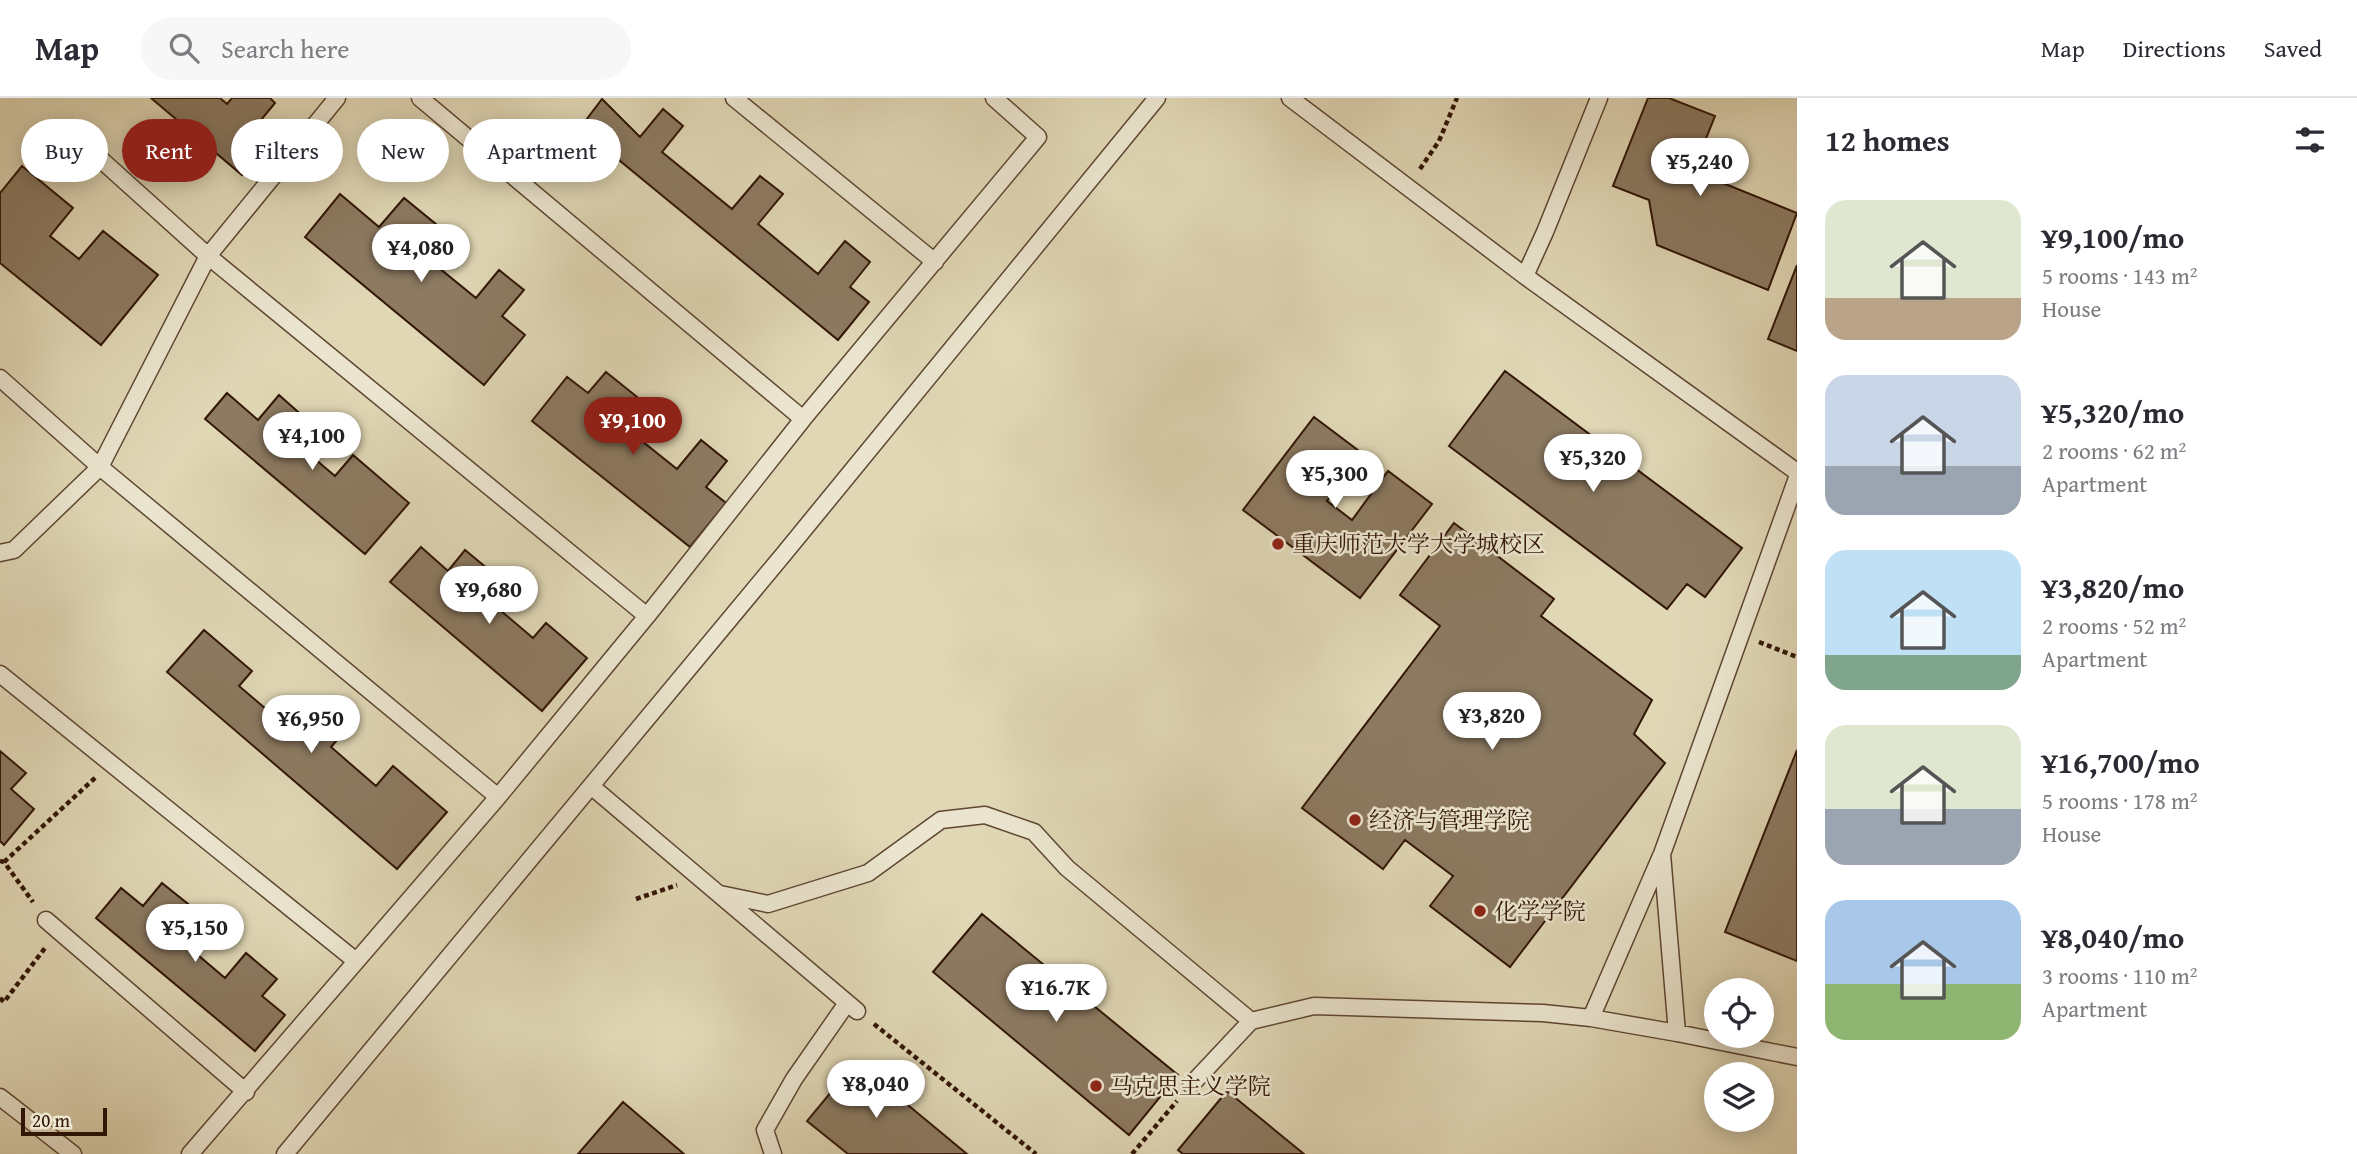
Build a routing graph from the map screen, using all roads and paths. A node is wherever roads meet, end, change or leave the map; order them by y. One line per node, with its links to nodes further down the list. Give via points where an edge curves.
1 (337, 98): 12 (lane)
2 (420, 98): 16 (lane)
3 (734, 98): 9 (lane)
4 (994, 98): 13 (lane, via 1038,137)
5 (1157, 98): 26 (lane)
6 (1290, 98): 11 (lane)
7 (1457, 98): 11 (path, via 1439,141)
8 (1599, 98): 14 (lane)
9 (752, 104): 13 (lane)
10 (108, 166): 12 (lane)
11 (1408, 187): 14 (lane)
12 (208, 256): 17 (lane); 21 (lane)
13 (935, 262): 16 (lane)
14 (1525, 276): 18 (lane)
15 (0, 378): 17 (lane)
16 (803, 419): 21 (lane)
17 (100, 467): 20 (lane, via 14,550); 27 (lane)
18 (1797, 472)
19 (1797, 478): 22 (lane)
20 (0, 553)
21 (647, 616): 27 (lane)
22 (1741, 634): 23 (path); 28 (lane)
23 (1797, 657)
24 (0, 674): 25 (lane)
25 (111, 763): 29 (path); 34 (lane)
26 (591, 786): 30 (lane); 46 (lane)
27 (498, 797): 34 (lane)
28 (1662, 854): 37 (lane); 39 (lane)
29 (2, 861): 33 (path)
30 (701, 877): 31 (lane); 32 (path)
31 (720, 894): 36 (lane); 38 (lane, via 768,904 868,873 941,820 985,815 1034,832 1067,868)
32 (636, 899)
33 (52, 926): 35 (path, via 4,1002); 42 (lane)
34 (356, 961): 42 (lane)
35 (0, 998)
36 (852, 1007): 47 (lane, via 794,1079 765,1130); 48 (path)
37 (1591, 1018): 38 (lane, via 1314,1006); 39 (lane)
38 (1251, 1021): 41 (lane)
39 (1677, 1033): 40 (lane)
40 (1797, 1057)
41 (1191, 1085): 49 (path)
42 (246, 1092): 45 (lane)
43 (0, 1097): 44 (lane)
44 (74, 1154)
45 (190, 1154)
46 (285, 1154)
47 (773, 1154)
48 (1036, 1154)
49 (1132, 1154)

